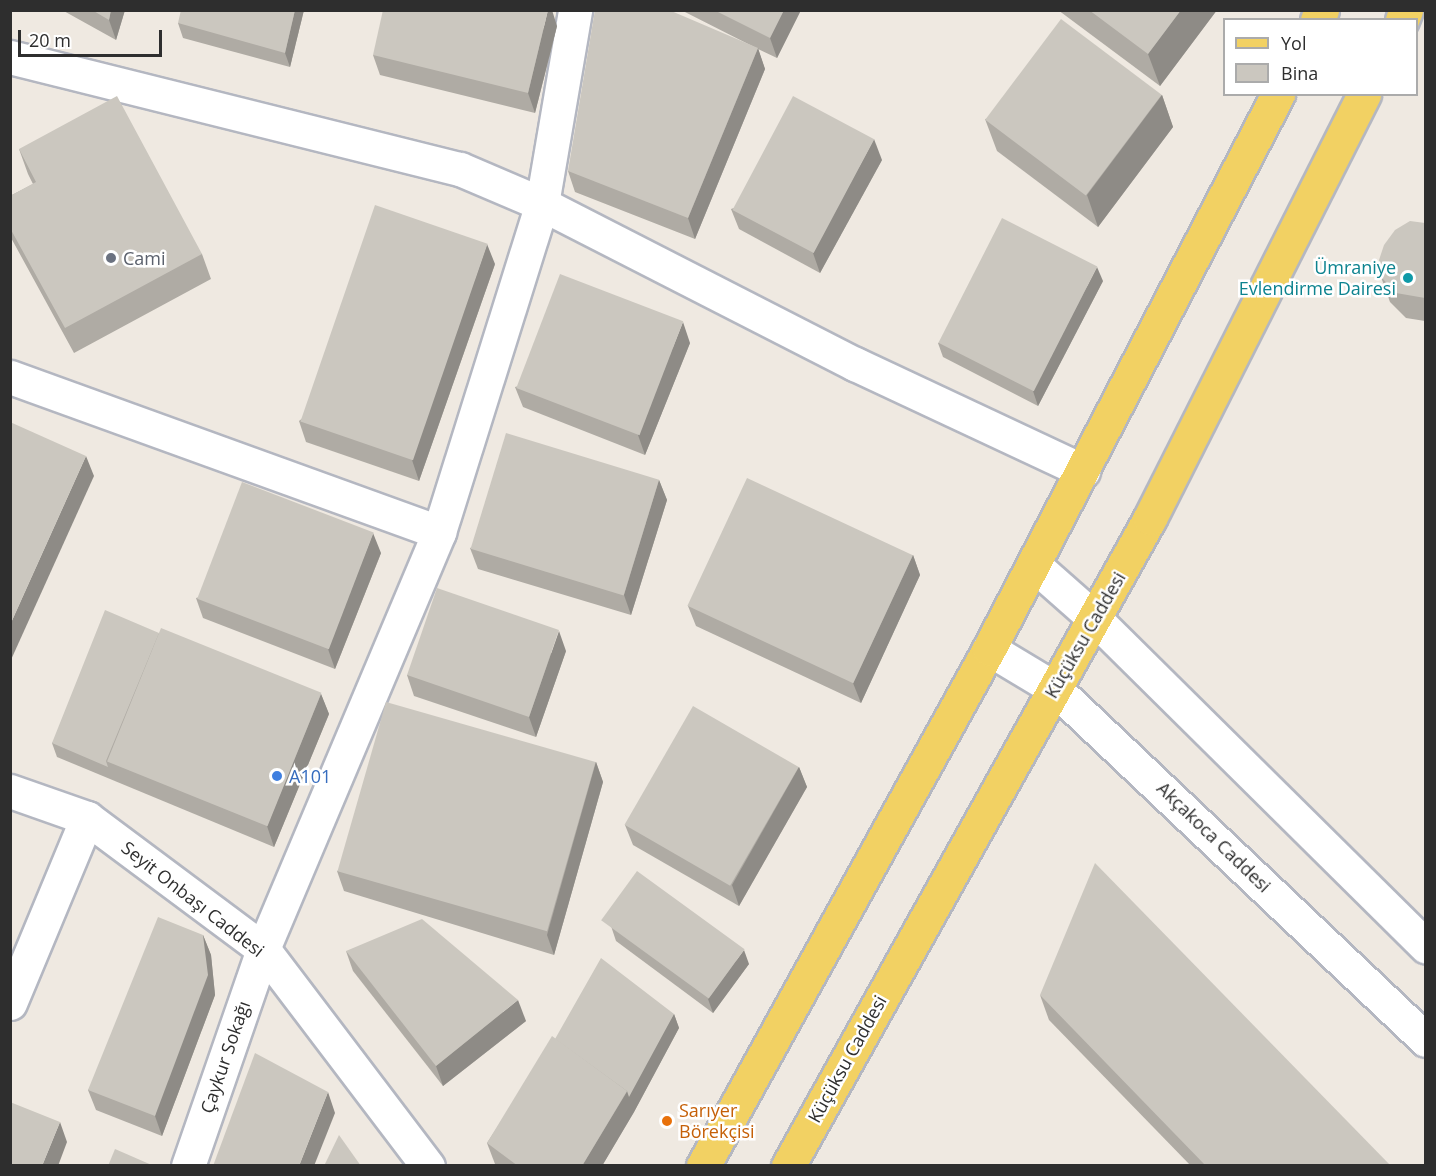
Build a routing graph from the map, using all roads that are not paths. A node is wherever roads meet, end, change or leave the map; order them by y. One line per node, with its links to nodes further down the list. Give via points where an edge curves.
1 (575, 10): 5 (street, Çaykur Sokağı)
2 (10, 57): 5 (street, via 460,169)
3 (1277, 96): 7 (main road)
4 (1363, 96): 10 (main road, Küçüksu Caddesi, via 1150,518)
5 (542, 204): 7 (street, via 855,364); 8 (street, Çaykur Sokağı)
6 (10, 377): 8 (street)
7 (1083, 471): 9 (main road)
8 (439, 532): 16 (street, Çaykur Sokağı)
9 (1034, 565): 10 (street); 11 (main road)
10 (1094, 618): 12 (main road, Küçüksu Caddesi); 15 (street)
11 (990, 648): 12 (street, Akçakoca Caddesi); 21 (main road)
12 (1054, 688): 18 (street, Akçakoca Caddesi); 22 (main road, Küçüksu Caddesi)
13 (10, 790): 14 (street, Seyit Onbaşı Caddesi)
14 (87, 818): 16 (street, Seyit Onbaşı Caddesi); 17 (street)
15 (1425, 946)
16 (263, 949): 19 (street, Çaykur Sokağı); 20 (street, Seyit Onbaşı Caddesi)
17 (10, 1003)
18 (1425, 1040)
19 (188, 1166)
20 (428, 1166)
21 (703, 1166)
22 (788, 1166)

